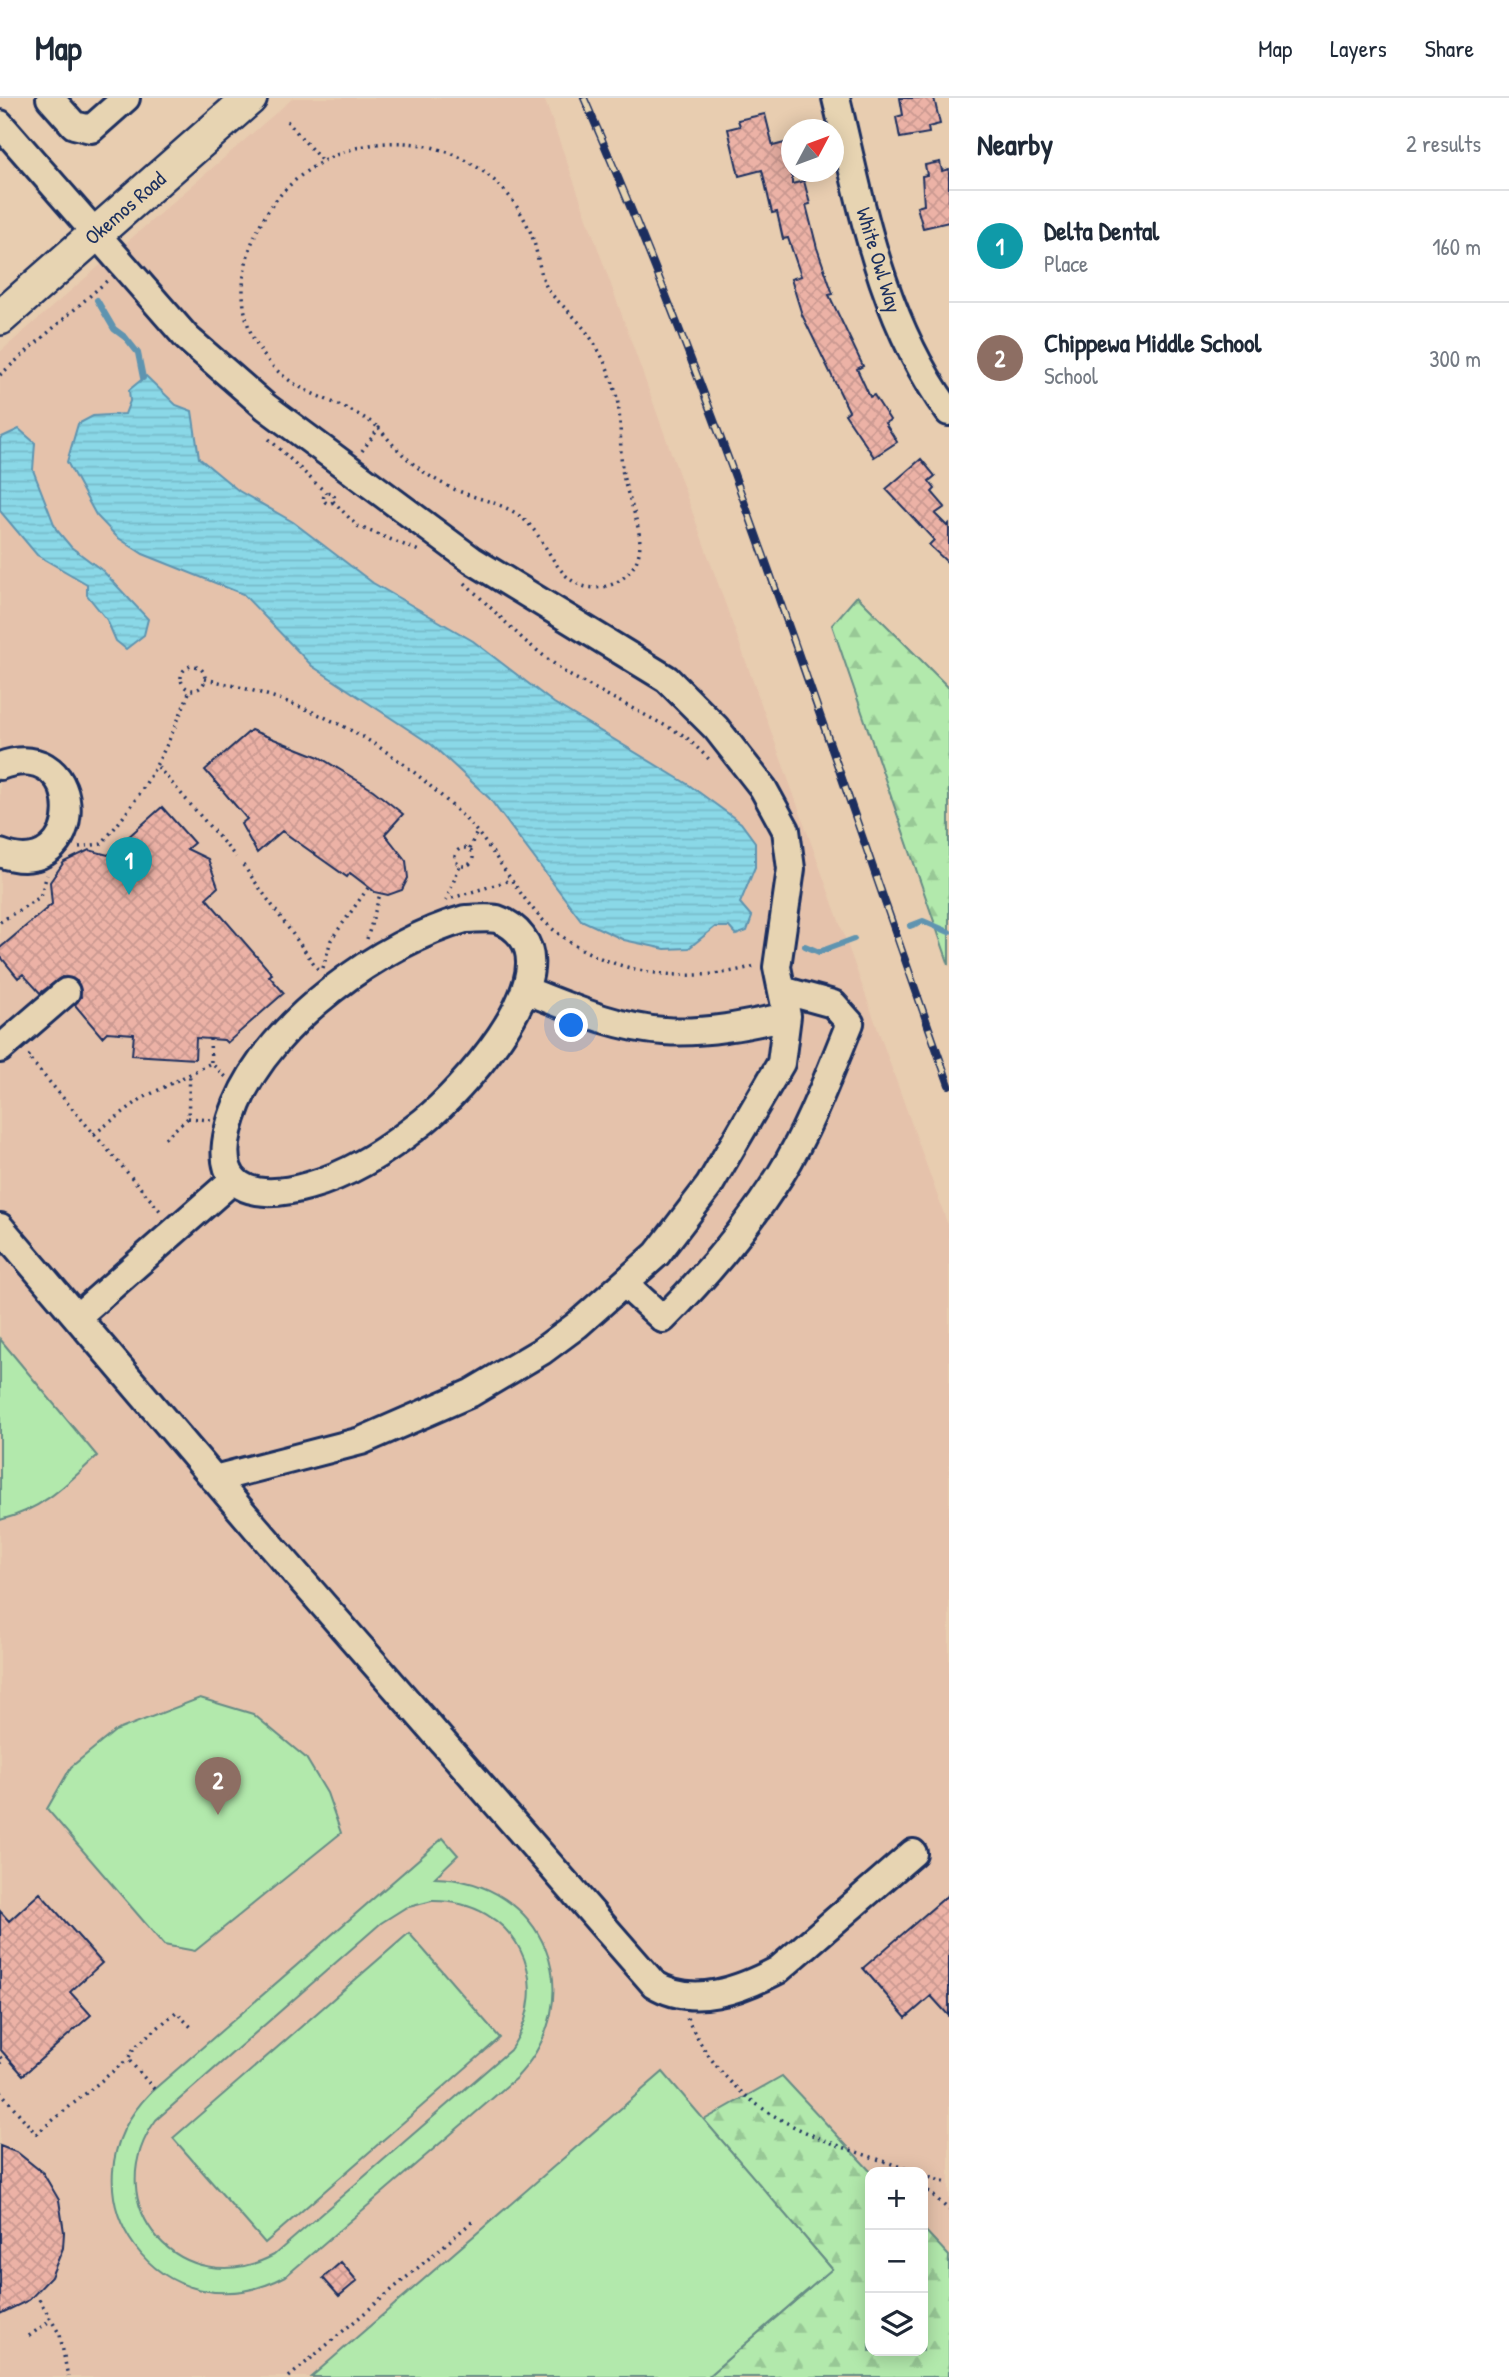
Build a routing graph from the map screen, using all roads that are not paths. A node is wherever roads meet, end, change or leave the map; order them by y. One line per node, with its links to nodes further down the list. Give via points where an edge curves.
1 (50, 98): 2 (street, via 74,125 91,130)
2 (127, 98)
3 (250, 98): 6 (main road, Okemos Road)
4 (836, 98): 8 (street, White Owl Way, via 884,287 909,347)
5 (0, 124): 6 (street)
6 (97, 233): 7 (main road, Okemos Road); 13 (street, via 187,338 266,407 472,560 667,679 716,727 763,788 786,830 791,869 777,967)
7 (0, 318)
8 (949, 412)
9 (0, 766): 10 (street, via 21,761 52,774 66,793 68,816 60,837 43,852 21,858)
10 (0, 853)
11 (525, 990): 13 (street, via 621,1024 665,1032 726,1027); 15 (street, via 494,1045 464,1082 425,1121 367,1161 317,1185 278,1194 249,1190); 15 (street, via 530,963 525,941 495,919 465,919 432,928 393,947 315,1004 259,1066 237,1103 226,1143 228,1169)
12 (66, 992): 14 (street)
13 (784, 1003): 17 (street, via 781,1063 709,1186 657,1254); 17 (street, via 833,1004 850,1023 813,1113 781,1174 704,1278 663,1319)
14 (0, 1049)
15 (234, 1180): 18 (street)
16 (0, 1227): 18 (street)
17 (625, 1284): 19 (street, via 542,1351 471,1393 361,1441)
18 (77, 1318): 19 (street)
19 (214, 1479): 20 (street, via 653,1984 679,1996 729,1990 778,1970)
20 (913, 1853)

